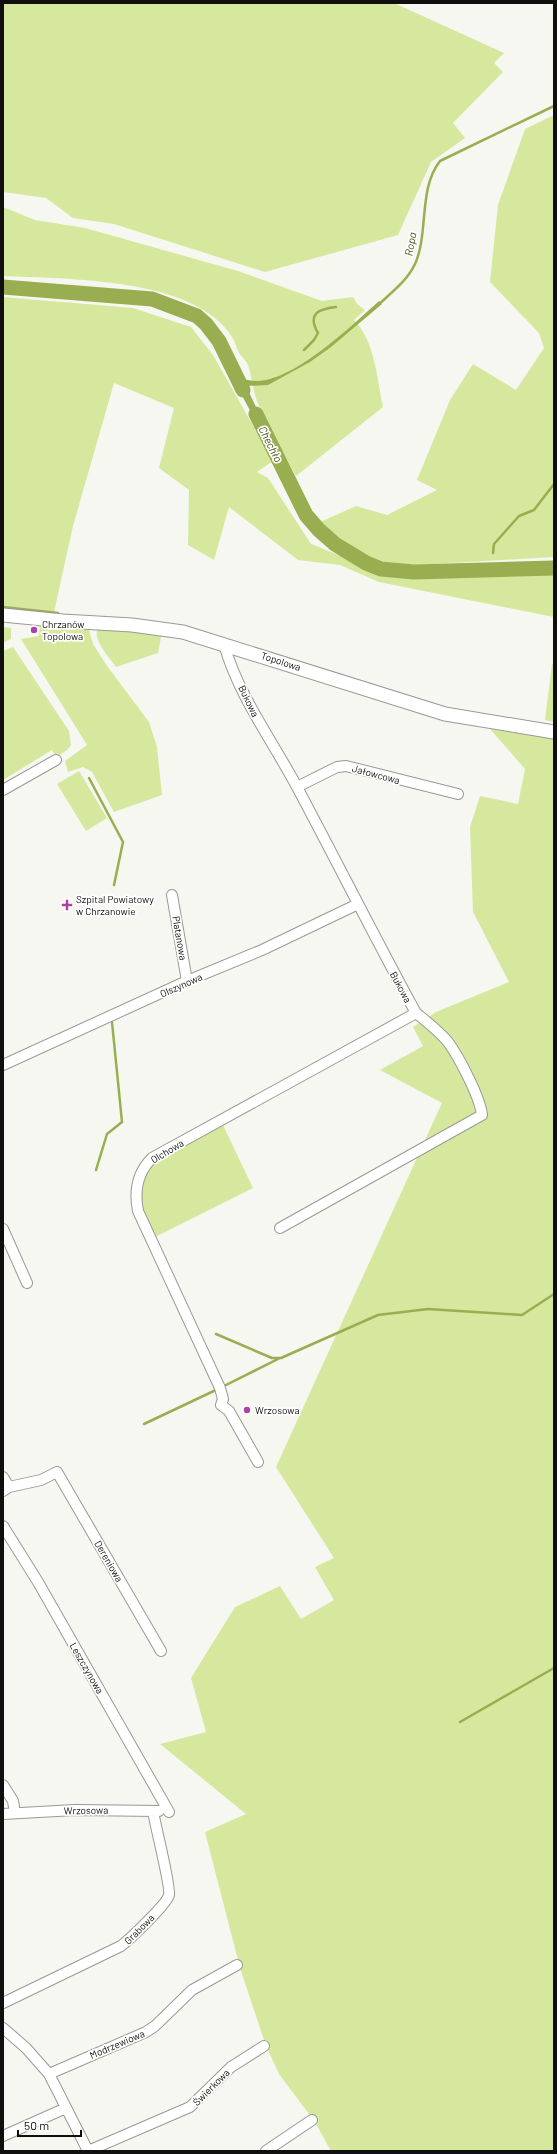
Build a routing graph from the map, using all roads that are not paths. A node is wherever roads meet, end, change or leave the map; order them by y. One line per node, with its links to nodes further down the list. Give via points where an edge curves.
1 (3, 615): 2 (street, Topolowa, via 163,629)
2 (224, 644): 3 (street, Topolowa, via 444,714); 5 (street, Bukowa, via 252,710)
3 (554, 732)
4 (56, 760): 6 (street)
5 (297, 787): 7 (street, Jałowcowa, via 337,767 346,766); 9 (street, Bukowa)
6 (3, 790)
7 (458, 794)
8 (172, 895): 10 (street, Platanowa)
9 (358, 904): 10 (street, Olszynowa, via 262,950); 11 (street, Bukowa)
10 (188, 981): 12 (street, Olszynowa)
11 (416, 1013): 13 (street, Bukowa, via 449,1043 481,1103 482,1115); 16 (street, Olchowa, via 152,1158 140,1172 136,1191 138,1211 220,1388 223,1399 221,1405 229,1411)
12 (3, 1065)
13 (280, 1228)
14 (3, 1229): 15 (street)
15 (27, 1283)
16 (258, 1462)
17 (3, 1476): 18 (street)
18 (6, 1489): 20 (street, Dereniowa, via 41,1480 57,1472)
19 (3, 1526): 23 (street, Leszczynowa, via 38,1582)
20 (161, 1650)
21 (3, 1785): 24 (street)
22 (153, 1810): 23 (street, Wrzosowa); 24 (street, Wrzosowa); 27 (street, Grabowa, via 169,1884 168,1898 121,1946)
23 (169, 1812)
24 (15, 1813): 25 (street, Wrzosowa)
25 (3, 1814)
26 (237, 1965): 30 (street, Modrzewiowa, via 192,1990 146,2032)
27 (3, 2002)
28 (3, 2028): 30 (street, via 26,2048)
29 (264, 2046): 34 (street, Świerkowa, via 231,2067 190,2107)
30 (49, 2074): 31 (street)
31 (66, 2108): 33 (street); 34 (street)
32 (312, 2120): 35 (street)
33 (3, 2136)
34 (88, 2151)
35 (266, 2151)

